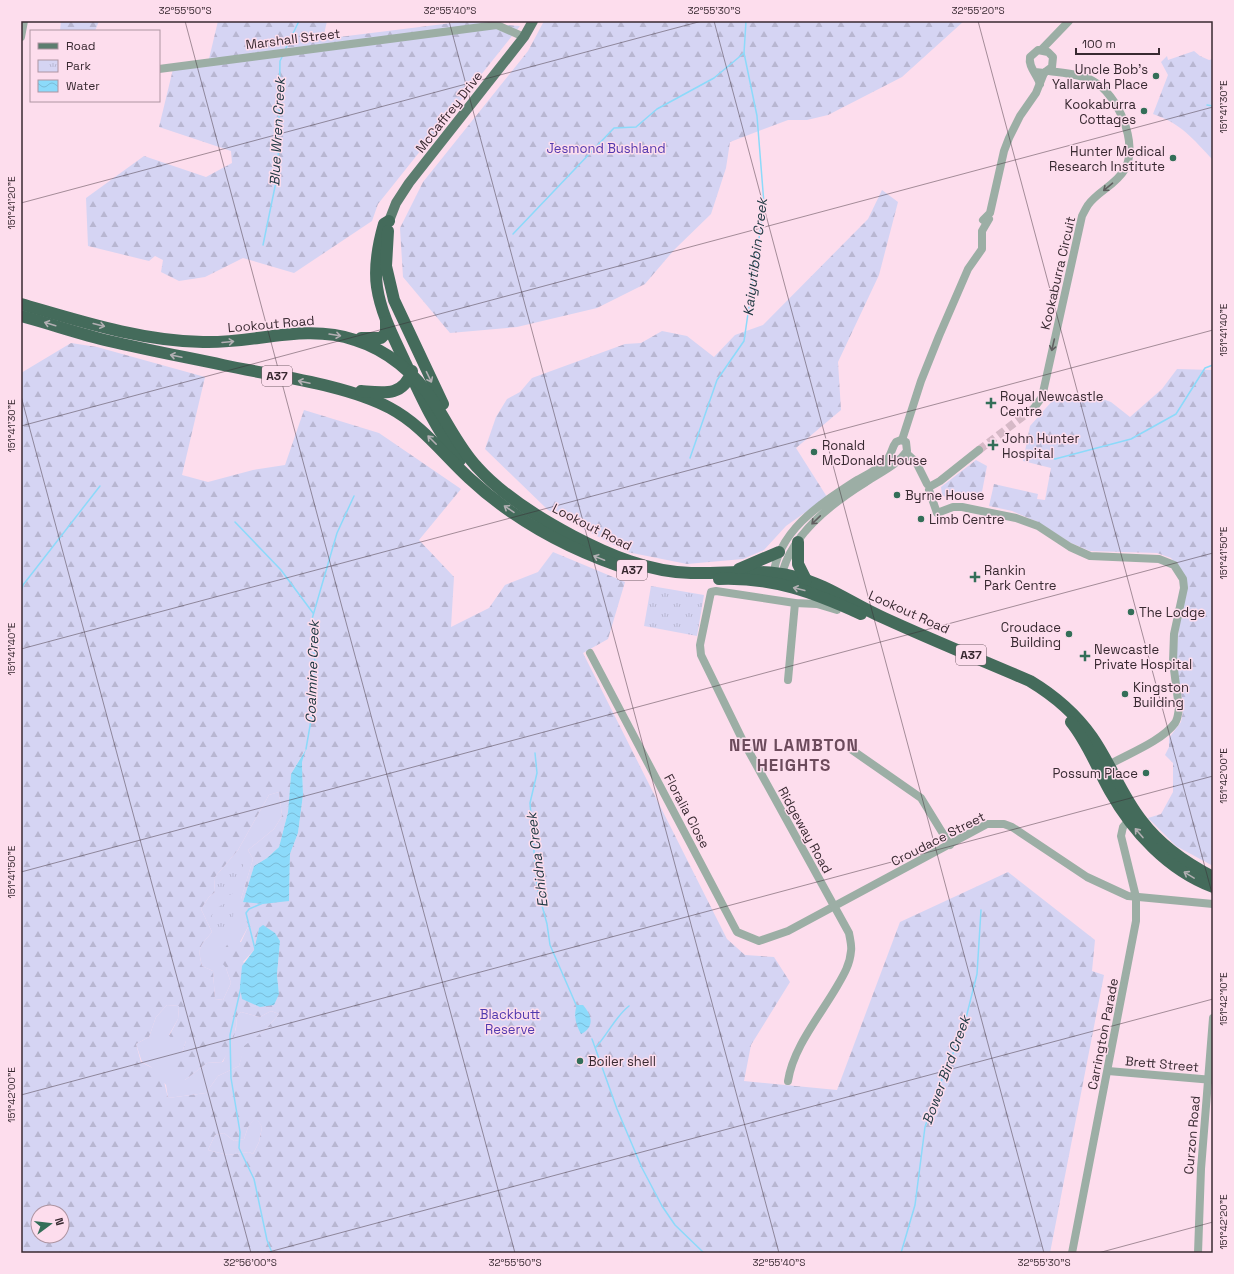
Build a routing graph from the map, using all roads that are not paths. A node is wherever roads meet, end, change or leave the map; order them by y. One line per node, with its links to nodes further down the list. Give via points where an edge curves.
1 (24, 21): 4 (street)
2 (533, 21): 5 (main road, McCaffrey Drive)
3 (1069, 21): 6 (street)
4 (21, 37)
5 (524, 37): 9 (street, Marshall Street, via 497,25); 14 (main road, McCaffrey Drive, via 409,183 396,203)
6 (1055, 37): 7 (street); 8 (street)
7 (1042, 50): 8 (street); 10 (street, via 1030,57 1030,65)
8 (1052, 58): 11 (street); 12 (street)
9 (160, 69)
10 (1036, 72): 11 (street); 13 (street)
11 (1046, 72): 12 (street, Kookaburra Circuit); 13 (street)
12 (1064, 73): 23 (street, Kookaburra Circuit, one-way to 23, via 1094,81 1115,103 1130,140 1131,156 1118,179 1088,204 1082,216 1042,397)
13 (1040, 84): 24 (street, via 1009,138 990,213 983,220 989,219 982,230 982,249 968,269 936,344)
14 (389, 221): 17 (highway, via 384,224 379,240 376,264 377,288); 20 (highway, via 383,254 384,276 392,311 411,358); 25 (highway, one-way to 25, via 386,266 394,300 460,439)
15 (21, 304): 18 (highway, Lookout Road, one-way to 18, via 161,339 217,342 316,333)
16 (21, 316): 21 (highway, Lookout Road / A37, one-way to 16, via 115,342)
17 (386, 318): 18 (highway, via 387,330 382,338); 20 (highway)
18 (354, 339): 19 (highway, Lookout Road)
19 (388, 355): 20 (highway, Lookout Road); 22 (highway, via 402,376 401,384)
20 (410, 374): 22 (highway, via 406,384); 25 (highway, Lookout Road, via 433,401); 30 (highway, via 426,409 448,444)
21 (327, 386): 22 (highway, via 375,392); 30 (highway, Lookout Road / A37, one-way to 21, via 400,413 366,397)
22 (393, 391)
23 (1034, 408)
24 (902, 440): 26 (street, via 895,443); 28 (street, via 908,446)
25 (460, 445): 33 (highway, Lookout Road / A37, via 493,484 554,525 631,562 660,570)
26 (894, 449): 28 (street, via 898,454); 32 (street, via 881,466 848,486 799,522)
27 (979, 450): 29 (street)
28 (904, 454): 29 (street, via 916,462); 31 (street, one-way to 31, via 885,471 833,505 805,531)
29 (929, 487): 43 (street, via 937,513 953,507 962,507 1009,516 1038,526 1070,547 1090,556 1159,559 1174,565 1183,579 1184,588 1174,634 1173,662 1179,708 1176,722 1164,734)
30 (491, 496): 33 (highway, Lookout Road / A37, one-way to 30, via 677,580 616,565 555,538)
31 (798, 542): 34 (street); 36 (highway, via 798,564)
32 (779, 552): 33 (highway); 34 (street)
33 (734, 575): 34 (highway, Lookout Road / A37); 35 (highway, Lookout Road / A37); 37 (street)
34 (777, 578): 35 (highway, Lookout Road / A37); 36 (highway, Lookout Road / A37); 43 (highway, Lookout Road / A37, one-way to 34, via 1072,723 1044,698 1027,687)
35 (746, 580): 37 (street)
36 (806, 580): 43 (highway, Lookout Road / A37, via 832,589 882,617 1030,681 1047,691 1078,719 1093,738)
37 (736, 594): 38 (street, Ridgeway Road); 50 (street, Ridgeway Road, via 711,592 700,645 701,655 742,739)
38 (796, 602): 39 (street, Ridgeway Road, via 817,604); 41 (street)
39 (837, 610)
40 (590, 653): 51 (street, Floralia Close, via 737,932 759,941)
41 (788, 680)
42 (852, 750): 45 (street, via 921,798)
43 (1104, 768): 44 (highway, Lookout Road / A37); 46 (highway, Lookout Road / A37, via 1157,839 1196,868)
44 (1128, 821): 47 (highway, Lookout Road / A37, one-way to 44, via 1167,860); 48 (street, Carrington Parade, via 1121,836)
45 (950, 845): 48 (street, Croudace Street, via 987,824 1004,824 1102,885); 50 (street, Croudace Street)
46 (1213, 877)
47 (1213, 887)
48 (1136, 897): 49 (street, Croudace Street); 53 (street, Carrington Parade, via 1136,920)
49 (1213, 904)
50 (834, 908): 51 (street, Croudace Street); 55 (street, Ridgeway Road, via 849,933 852,949 849,963 800,1046 791,1065)
51 (788, 931)
52 (1213, 1018): 54 (street, Curzon Road)
53 (1108, 1071): 54 (street, Brett Street); 56 (street, Carrington Parade)
54 (1211, 1080): 57 (street, Curzon Road, via 1201,1169)
55 (788, 1081)
56 (1072, 1253)
57 (1198, 1253)

